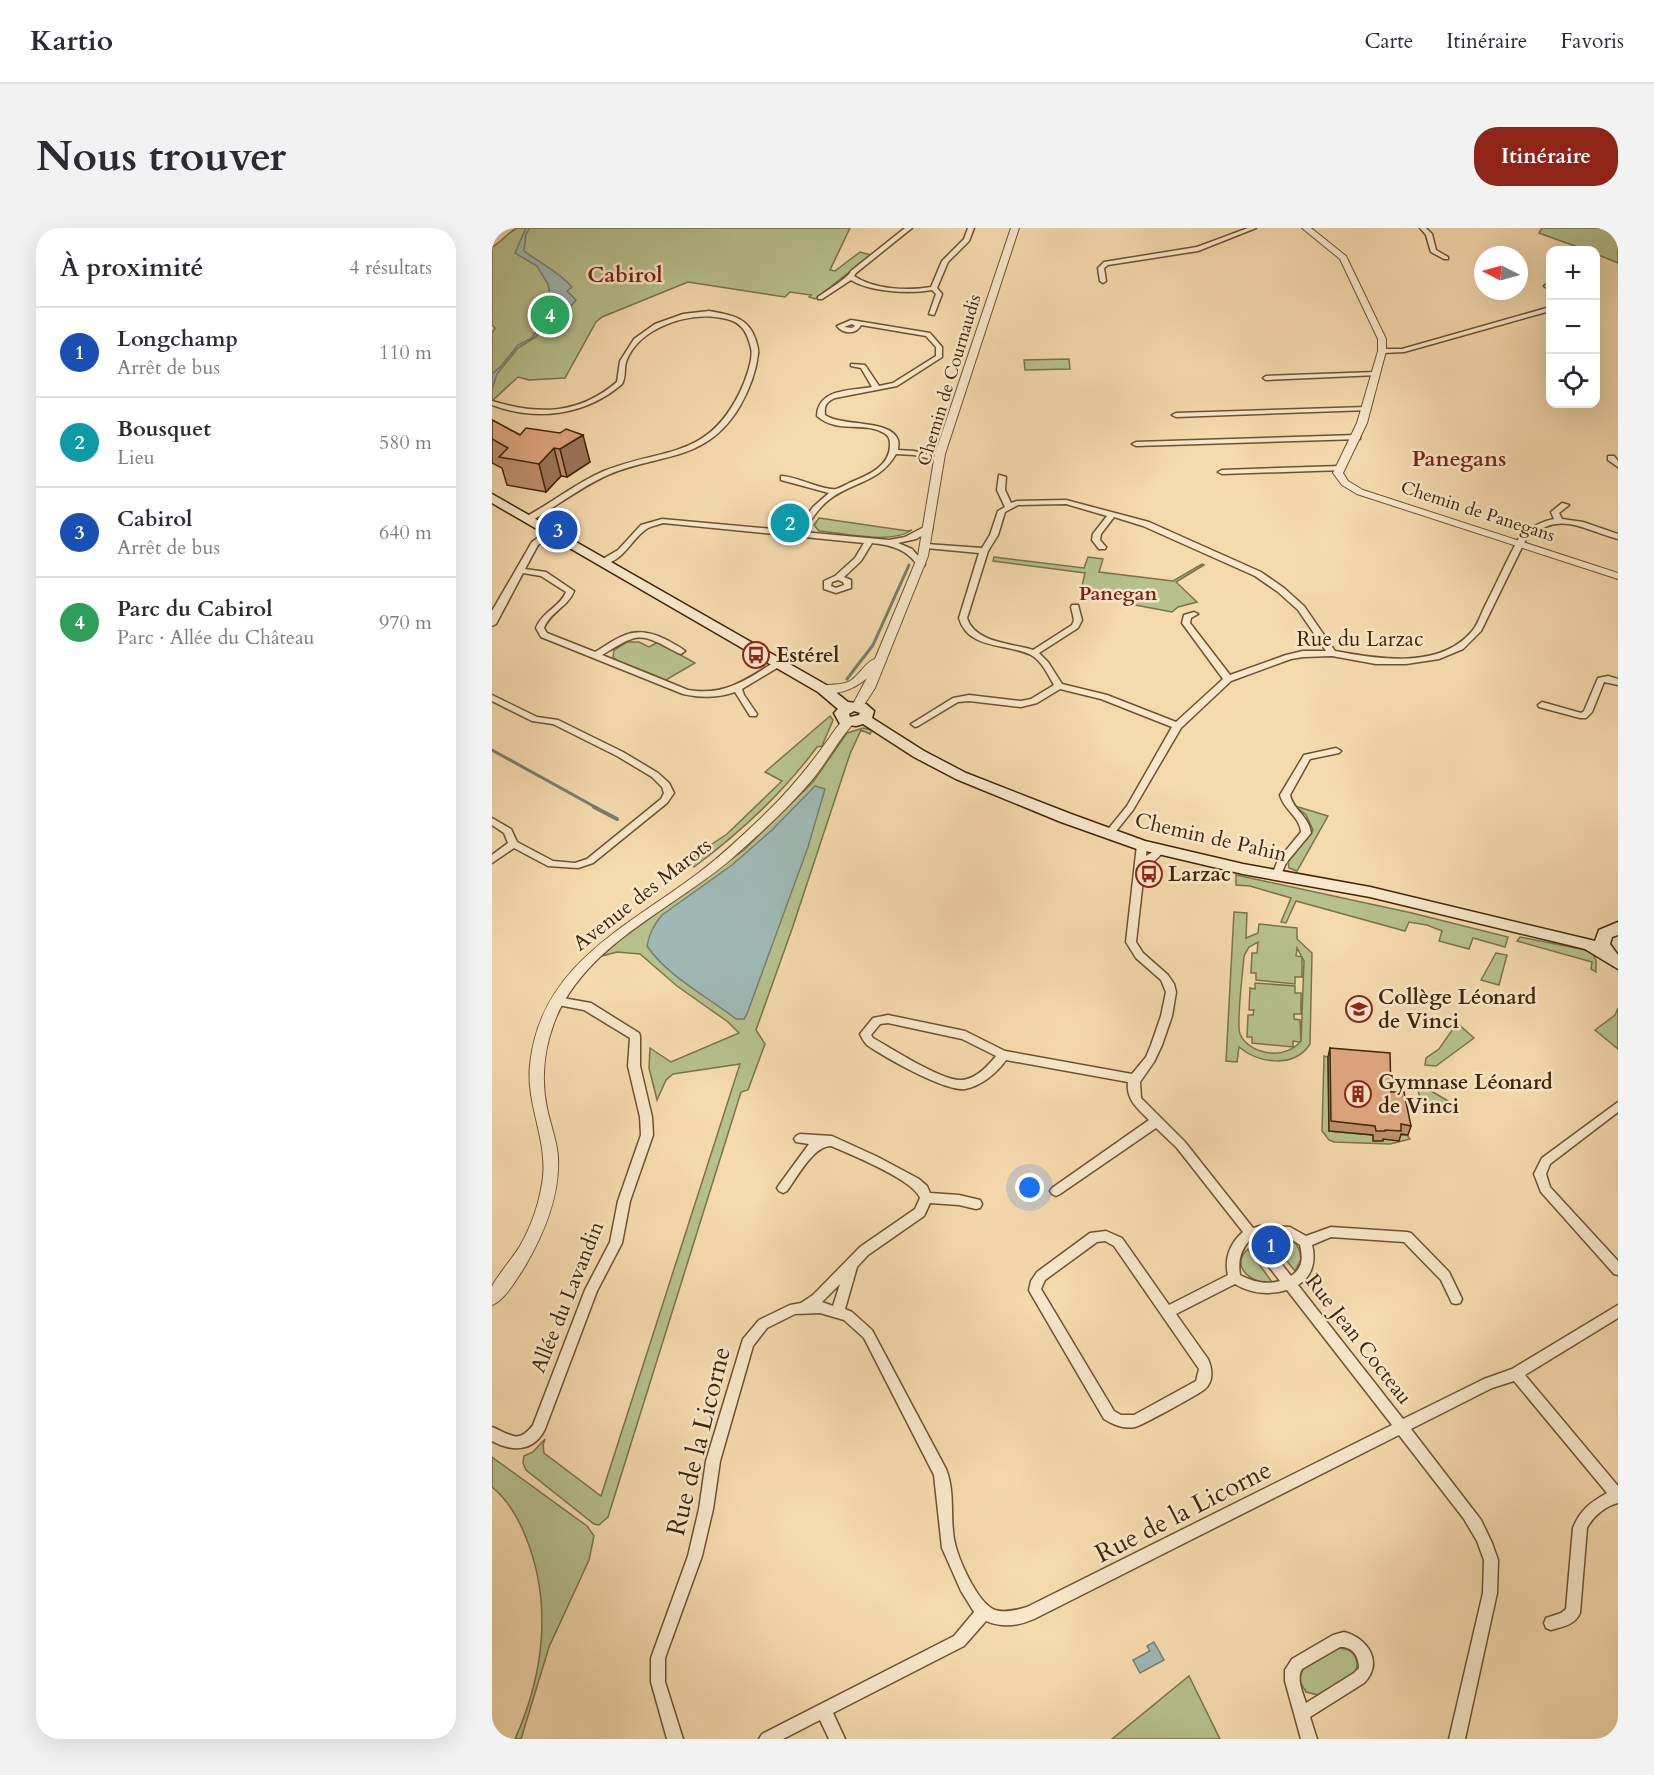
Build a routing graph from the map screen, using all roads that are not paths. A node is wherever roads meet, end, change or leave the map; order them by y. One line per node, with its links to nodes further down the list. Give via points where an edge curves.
1 (909, 228): 8 (street)
2 (971, 228): 10 (street, via 967,240 945,261)
3 (1015, 228): 26 (street, Chemin de Cournaudis)
4 (1253, 228): 9 (street, via 1198,249 1106,262 1101,268)
5 (1306, 228): 15 (street, via 1343,258 1378,327)
6 (1423, 228): 7 (street, via 1429,234 1432,251)
7 (1446, 258)
8 (851, 277): 10 (street, via 860,283 916,291); 11 (street)
9 (1103, 281)
10 (934, 288): 13 (street, via 939,294)
11 (820, 298)
12 (1546, 310): 15 (street, via 1402,351)
13 (932, 314)
14 (856, 323): 19 (street, via 928,334 939,347 937,361 899,383)
15 (1382, 351): 17 (street)
16 (853, 365): 19 (street, via 863,366)
17 (1376, 374): 18 (street); 21 (street)
18 (1266, 378)
19 (877, 388): 25 (street, via 829,398 822,402 820,413 830,423 885,430 895,440)
20 (492, 403): 38 (street, via 506,410 532,412 562,410 594,400 620,383 623,361 640,339 677,317 729,316 744,323 753,338 752,374 737,404 714,435 677,454 603,474)
21 (1367, 409): 22 (street); 23 (street)
22 (1176, 415)
23 (1357, 437): 24 (street); 29 (street)
24 (1136, 444)
25 (894, 452): 26 (street); 33 (street, via 872,477)
26 (939, 457): 40 (street, Chemin de Cournaudis)
27 (1611, 459): 28 (street)
28 (1618, 465)
29 (1340, 468): 30 (street); 45 (street, Chemin de Panegans, via 1342,480 1360,492)
30 (1222, 472)
31 (1002, 477): 36 (street, via 1001,490)
32 (783, 478): 33 (street)
33 (835, 492): 42 (street, via 820,503)
34 (492, 498): 38 (main road, Chemin de Pahin)
35 (1565, 505): 39 (street, via 1555,512)
36 (1008, 506): 37 (street, via 1066,502); 49 (street)
37 (1111, 516): 47 (street, via 1097,534 1097,543); 63 (street, via 1146,524 1258,574 1301,608)
38 (528, 519): 41 (main road, Chemin de Pahin)
39 (1558, 519): 43 (street); 45 (street, via 1545,521)
40 (929, 528): 46 (street); 48 (street, Chemin de Cournaudis)
41 (550, 533): 50 (main road, Chemin de Pahin); 52 (street, via 535,544)
42 (799, 533): 44 (street); 50 (street, via 658,522 641,529 621,552)
43 (1618, 537)
44 (870, 540): 46 (street); 54 (street, via 858,559)
45 (1521, 543): 53 (street, Chemin de Panegans); 63 (street, Rue du Larzac, via 1477,631 1460,647 1436,657 1406,662)
46 (905, 544): 48 (street); 51 (street)
47 (1102, 547)
48 (926, 548): 49 (street); 51 (street, Chemin de Cournaudis)
49 (984, 551): 62 (street, via 964,625 979,637)
50 (603, 562): 65 (main road, Chemin de Pahin)
51 (921, 564): 60 (street, Chemin de Cournaudis)
52 (520, 570): 55 (street); 64 (street, via 543,574 570,591 543,620 542,632)
53 (1618, 576)
54 (838, 578)
55 (502, 603): 58 (street); 59 (street)
56 (1075, 607): 62 (street, via 1075,626)
57 (1194, 614): 66 (street, via 1187,617 1186,623)
58 (492, 617)
59 (492, 624)
60 (887, 646): 70 (street, Chemin de Cournaudis, via 855,684 843,689); 74 (street, Chemin de Cournaudis)
61 (681, 651): 64 (street, via 641,633 630,635)
62 (1034, 653): 68 (street)
63 (1332, 653): 66 (street, Rue du Larzac, via 1290,657)
64 (595, 656): 69 (street, via 695,694)
65 (779, 663): 69 (street); 70 (main road, Chemin de Pahin)
66 (1228, 679): 76 (street, Rue du Larzac)
67 (1618, 682): 72 (street, via 1601,680 1585,715)
68 (1059, 686): 75 (street, via 1021,705 956,700); 76 (street, via 1130,706)
69 (738, 689): 73 (street)
70 (823, 689): 74 (main road, Chemin de Pahin)
71 (492, 698): 80 (street, via 535,719 555,722 620,754 659,777 669,792 664,801 580,865 551,864)
72 (1542, 705)
73 (753, 714)
74 (854, 714): 79 (main road, Chemin de Pahin, via 961,776); 89 (street, Avenue des Marots, via 788,799 721,862 591,956)
75 (915, 724)
76 (1177, 726): 79 (street, Rue du Larzac, via 1142,789)
77 (1336, 751): 85 (street, via 1307,758 1285,795 1305,823 1306,832 1281,862)
78 (492, 821): 80 (street, via 508,831)
79 (1110, 833): 81 (main road, Chemin de Pahin)
80 (513, 844): 83 (street)
81 (1142, 845): 82 (main road, Chemin de Pahin); 84 (street)
82 (1160, 849): 84 (street); 85 (main road, Chemin de Pahin)
83 (492, 860)
84 (1141, 868): 91 (street, via 1131,942 1134,951 1166,978 1171,997 1152,1053)
85 (1277, 875): 87 (main road, Chemin de Pahin, via 1370,892)
86 (1615, 927): 87 (main road, Chemin de Pahin); 88 (main road, via 1603,937 1602,944)
87 (1569, 939): 88 (main road, Chemin de Pahin, via 1590,945)
88 (1612, 959)
89 (557, 1001): 106 (street, Avenue des Marots, via 540,1047 536,1078 551,1160 546,1201 522,1256); 114 (street, Allée du Lavandin, via 587,1006 635,1036 634,1066 646,1117 646,1135 624,1201 616,1243 587,1298 538,1430 518,1443 504,1442)
90 (1003, 1055): 90 (street, via 965,1035 888,1019 877,1021 865,1034 868,1041 957,1085 974,1081); 91 (street)
91 (1135, 1079): 93 (street, Rue Jean Cocteau, via 1136,1100)
92 (1618, 1106): 103 (street, via 1546,1161 1540,1174 1545,1189)
93 (1157, 1121): 97 (street); 100 (street, Rue Jean Cocteau, via 1181,1145)
94 (800, 1139): 95 (street)
95 (821, 1142): 96 (street, via 811,1149); 98 (street, via 832,1141 874,1160 915,1182)
96 (783, 1188)
97 (1056, 1191)
98 (926, 1198): 99 (street); 102 (street, via 920,1212 864,1251)
99 (976, 1204)
100 (1250, 1233): 101 (street, via 1284,1231); 104 (street, via 1234,1257); 105 (street, Rue Jean Cocteau)
101 (1305, 1242): 105 (street, via 1307,1265 1298,1280); 107 (street, via 1331,1232 1407,1237 1445,1276)
102 (852, 1264): 108 (street, via 818,1299); 109 (street)
103 (1618, 1270)
104 (1236, 1278): 105 (street, via 1263,1288); 110 (street)
105 (1290, 1284): 113 (street, Rue Jean Cocteau)
106 (492, 1298)
107 (1456, 1299)
108 (803, 1308): 109 (street, Rue de la Licorne); 120 (street, Rue de la Licorne, via 763,1324 747,1343 713,1461 695,1556 658,1658 658,1682)
109 (838, 1311): 116 (street, Rue de la Licorne, via 868,1334 941,1474 950,1553 972,1600)
110 (1169, 1311): 110 (street, via 1118,1242 1106,1236 1094,1237 1041,1276 1035,1285 1037,1296 1109,1415 1120,1421 1135,1421 1201,1385 1205,1378 1203,1362)
111 (1618, 1311): 112 (street, Rue de la Licorne)
112 (1515, 1374): 113 (street, Rue de la Licorne); 115 (street)
113 (1401, 1428): 116 (street, Rue de la Licorne, via 1029,1614 1010,1620); 124 (street, Rue Jean Cocteau, via 1471,1519 1491,1562 1490,1593)
114 (492, 1433)
115 (1618, 1495): 117 (street, via 1582,1519 1573,1613)
116 (984, 1612): 118 (street, via 959,1641)
117 (1551, 1623)
118 (824, 1711): 121 (street); 122 (street)
119 (1302, 1714): 119 (street, via 1366,1671 1366,1659 1353,1641 1338,1640 1294,1666 1291,1677); 123 (street)
120 (675, 1739)
121 (767, 1739)
122 (837, 1739)
123 (1309, 1739)
124 (1457, 1739)

